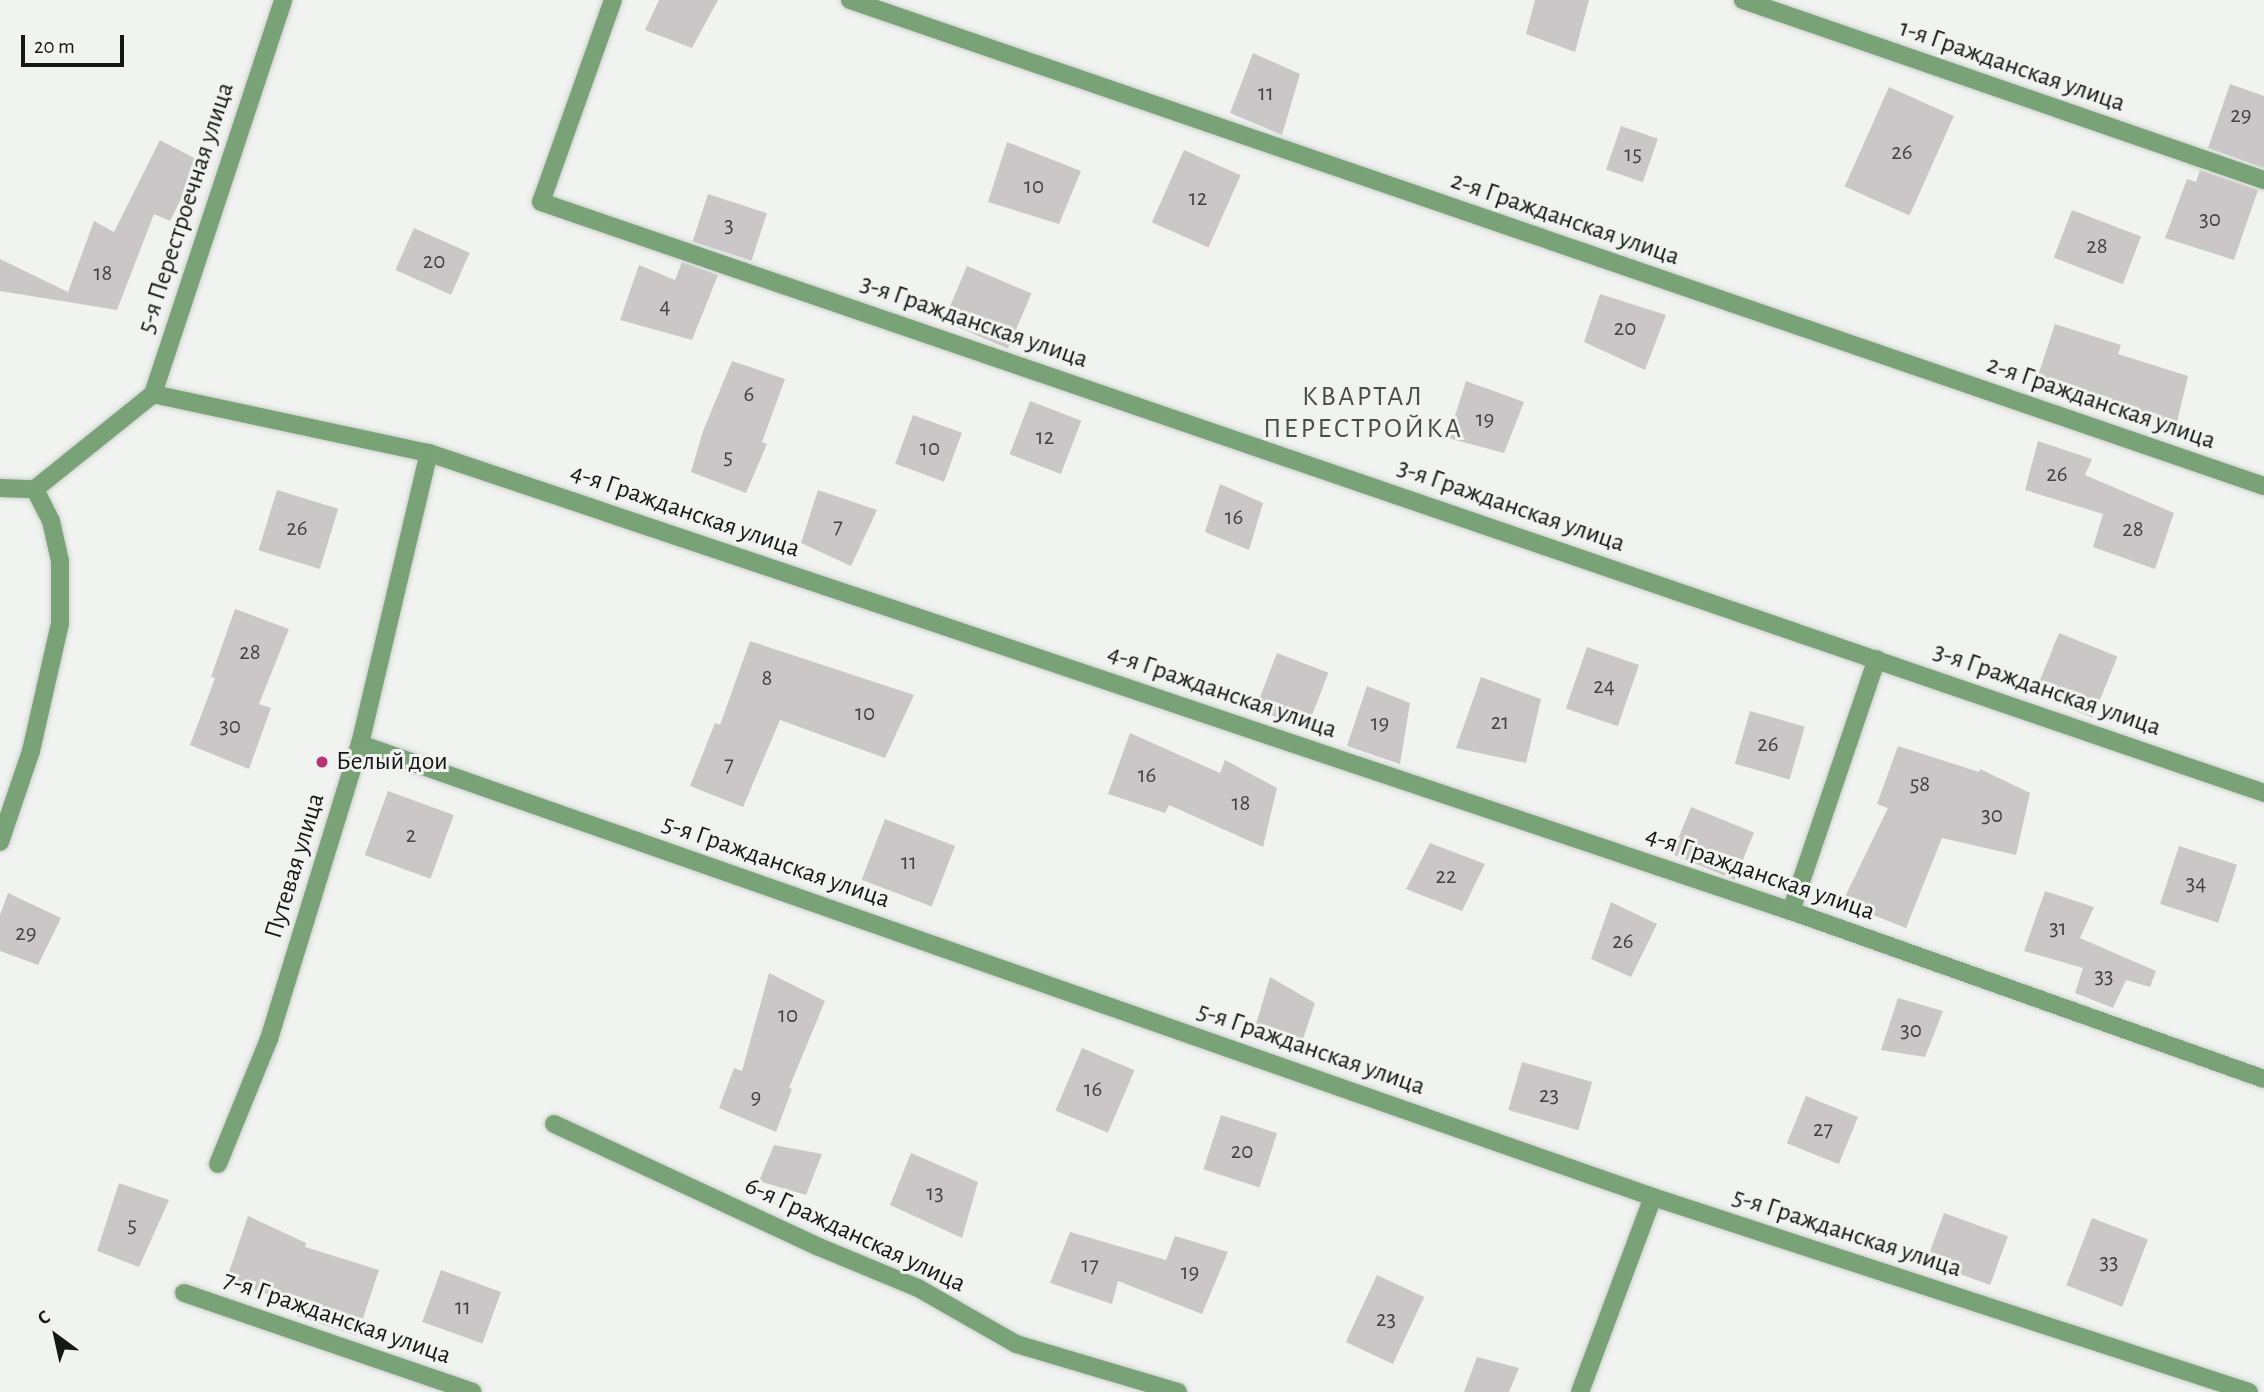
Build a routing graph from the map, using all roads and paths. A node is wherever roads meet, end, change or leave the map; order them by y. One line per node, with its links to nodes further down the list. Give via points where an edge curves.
1 (283, 0): 6 (street, 5-я Перестроечная улица)
2 (613, 0): 11 (street, 3-я Гражданская улица, via 541,202)
3 (850, 0): 8 (street, 2-я Гражданская улица)
4 (1743, 0): 5 (street, 1-я Гражданская улица)
5 (2264, 180)
6 (153, 394): 7 (street, 4-я Гражданская улица); 10 (street)
7 (429, 453): 12 (street, Путевая улица); 15 (street, 4-я Гражданская улица)
8 (2264, 486)
9 (0, 488): 10 (street)
10 (35, 489): 14 (street, via 51,522 60,561 60,623 31,751)
11 (1877, 659): 13 (street, 3-я Гражданская улица); 15 (street)
12 (360, 744): 18 (street, Путевая улица, via 269,1039); 19 (street, 5-я Гражданская улица)
13 (2264, 793)
14 (0, 842)
15 (1791, 912): 16 (street, 4-я Гражданская улица)
16 (2264, 1079)
17 (554, 1124): 22 (street, 6-я Гражданская улица, via 918,1288 1016,1344)
18 (218, 1164)
19 (1653, 1196): 23 (street); 24 (street, 5-я Гражданская улица)
20 (184, 1293): 21 (street, 7-я Гражданская улица)
21 (473, 1392)
22 (1178, 1392)
23 (1580, 1392)
24 (2249, 1392)

